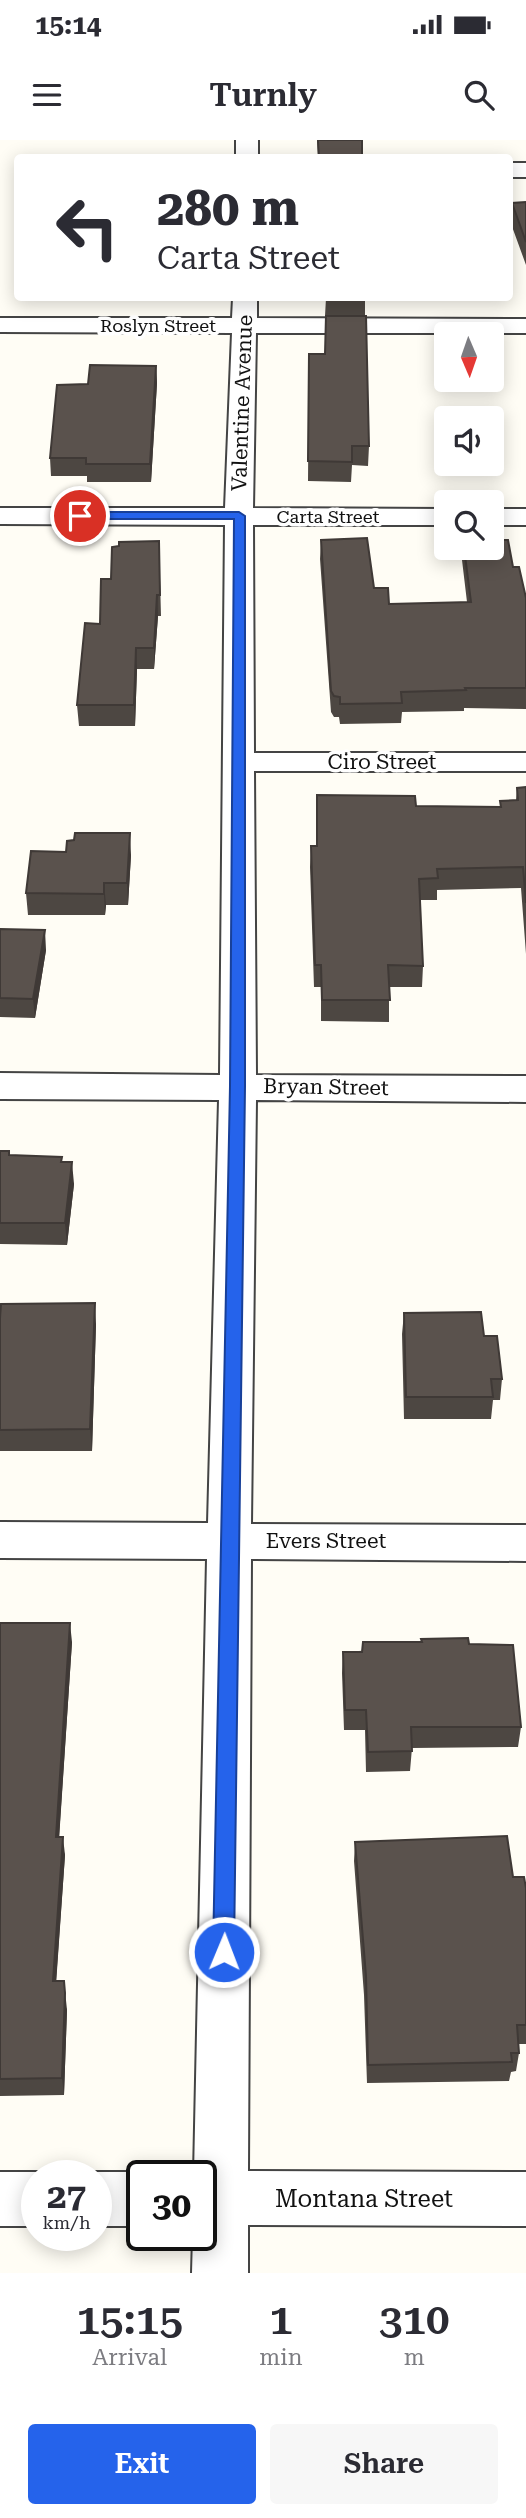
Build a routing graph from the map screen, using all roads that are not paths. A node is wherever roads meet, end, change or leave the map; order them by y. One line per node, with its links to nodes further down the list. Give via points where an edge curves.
1 (245, 312): 2 (street, Roslyn Street); 3 (street, Roslyn Street); 5 (street, Valentine Avenue)
2 (0, 325)
3 (526, 326)
4 (0, 516): 5 (street, Carta Street)
5 (239, 516): 6 (street, Carta Street); 9 (street, Valentine Avenue)
6 (434, 517)
7 (504, 517): 8 (street)
8 (526, 517)
9 (237, 762): 10 (street, Ciro Street); 12 (street, Valentine Avenue)
10 (526, 762)
11 (0, 1086): 12 (street, Bryan Street)
12 (238, 1086): 13 (street, Bryan Street); 15 (street, Valentine Avenue)
13 (526, 1089)
14 (0, 1540): 15 (street, Evers Street)
15 (229, 1541): 16 (street, Evers Street); 17 (street, Valentine Avenue)
16 (526, 1543)
17 (212, 2160)
18 (217, 2198): 21 (street, Montana Street)
19 (0, 2199): 20 (street)
20 (21, 2199)
21 (526, 2199)
22 (217, 2248): 23 (street, Valentine Avenue)
23 (220, 2273)

